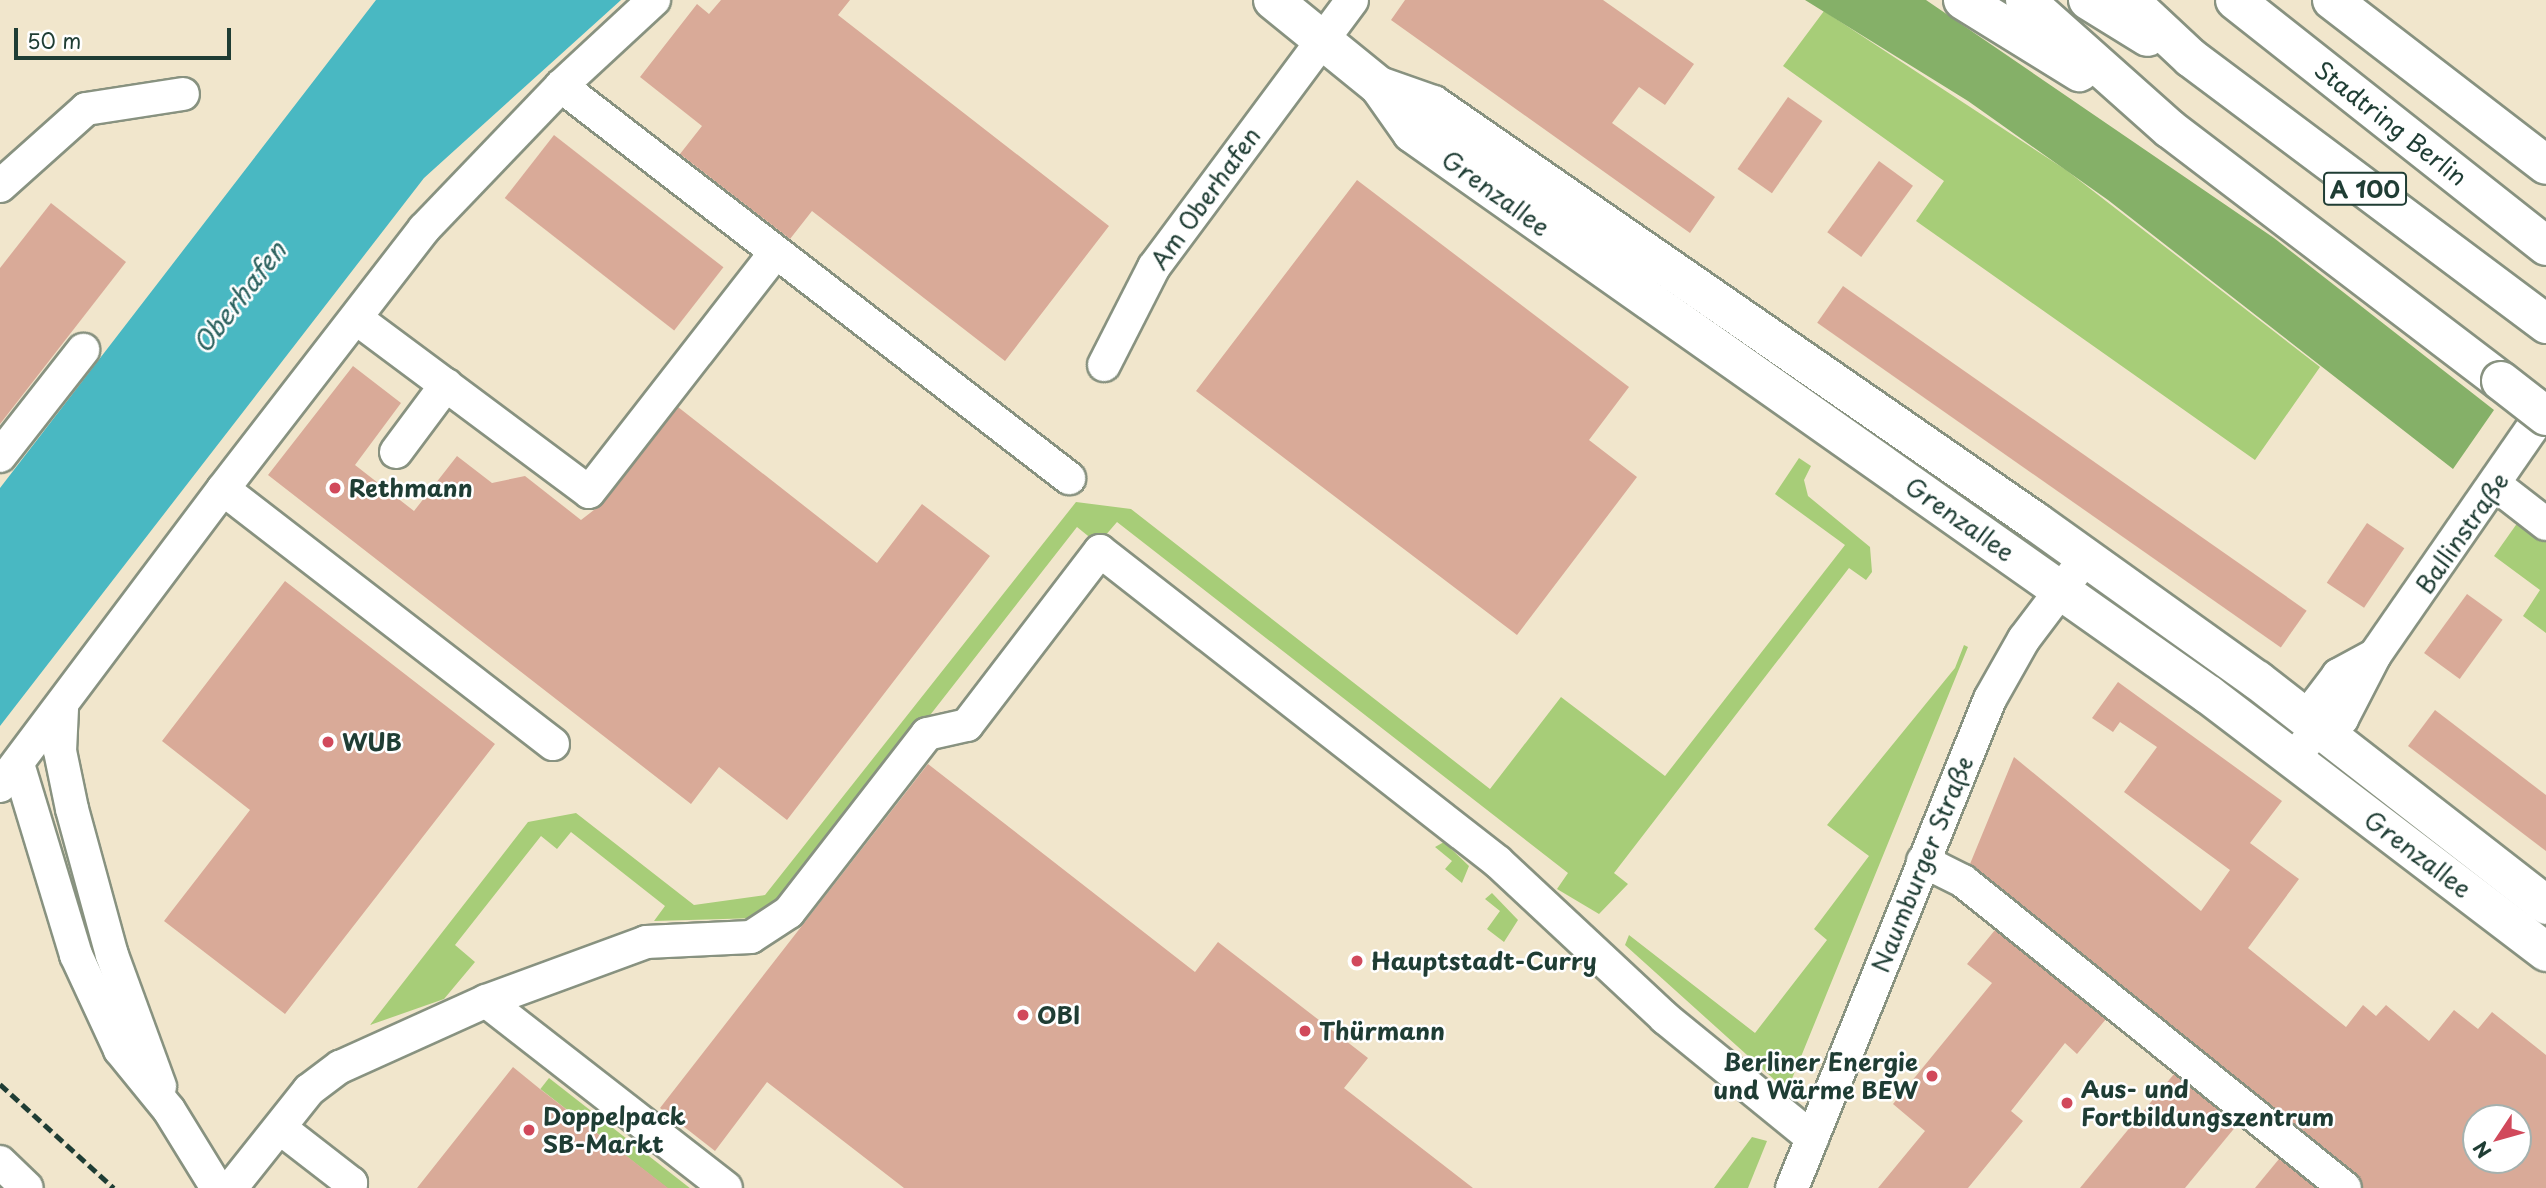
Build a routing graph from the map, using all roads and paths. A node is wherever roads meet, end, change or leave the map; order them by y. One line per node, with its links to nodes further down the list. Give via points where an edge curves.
1 (654, 0): 10 (street)
2 (1273, 0): 9 (main road, Grenzallee)
3 (1352, 0): 9 (street, Am Oberhafen)
4 (1963, 0): 13 (main road)
5 (2025, 0): 13 (main road)
6 (2235, 0): 16 (main road, Stadtring Berlin / A 100)
7 (2332, 0): 14 (main road)
8 (2107, 4): 19 (main road, A 100, via 2190,58)
9 (1322, 40): 11 (main road, Grenzallee); 21 (street, Am Oberhafen, via 1154,267)
10 (561, 86): 17 (street); 18 (street, via 424,229)
11 (1379, 86): 31 (main road, Grenzallee, via 1433,105); 32 (main road, Grenzallee, via 1412,133)
12 (183, 93): 15 (street, via 86,109)
13 (2170, 129): 24 (main road, bridge)
14 (2546, 165)
15 (0, 186)
16 (2546, 246)
17 (776, 252): 22 (street, via 589,492); 27 (street)
18 (357, 319): 22 (street); 29 (street)
19 (2543, 322)
20 (83, 350): 26 (street)
21 (1104, 365)
22 (446, 385): 25 (street)
23 (2546, 408): 28 (street, Ballinstraße)
24 (2546, 416)
25 (396, 452)
26 (0, 456)
27 (1069, 478)
28 (2497, 486): 30 (street); 34 (street, Ballinstraße, via 2375,655 2338,675 2318,702)
29 (223, 489): 33 (street); 35 (street)
30 (2546, 524)
31 (2086, 557): 32 (street, Naumburger Straße); 34 (main road, Grenzallee)
32 (2061, 590): 36 (main road, Grenzallee); 38 (street, Naumburger Straße, via 1997,684)
33 (62, 709): 37 (street); 42 (street, via 60,751 112,955)
34 (2318, 728): 36 (street, Ballinstraße); 39 (main road, Grenzallee)
35 (553, 744)
36 (2294, 759): 40 (main road, Grenzallee)
37 (9, 775): 42 (street, via 76,955 120,1049)
38 (1923, 861): 44 (street, Naumburger Straße); 52 (street, via 1964,881)
39 (2546, 905)
40 (2546, 952)
41 (486, 1002): 43 (street, via 340,1068 309,1090); 44 (street, via 646,942 751,937 789,912 927,734 967,725 1100,551 1498,862 1693,1043); 51 (street)
42 (169, 1110): 48 (street)
43 (280, 1128): 49 (street); 50 (street, via 351,1183)
44 (1812, 1138): 46 (street, Naumburger Straße)
45 (0, 1163): 47 (street)
46 (1803, 1183)
47 (27, 1188)
48 (217, 1188)
49 (231, 1188)
50 (349, 1188)
51 (726, 1188)
52 (2345, 1188)

